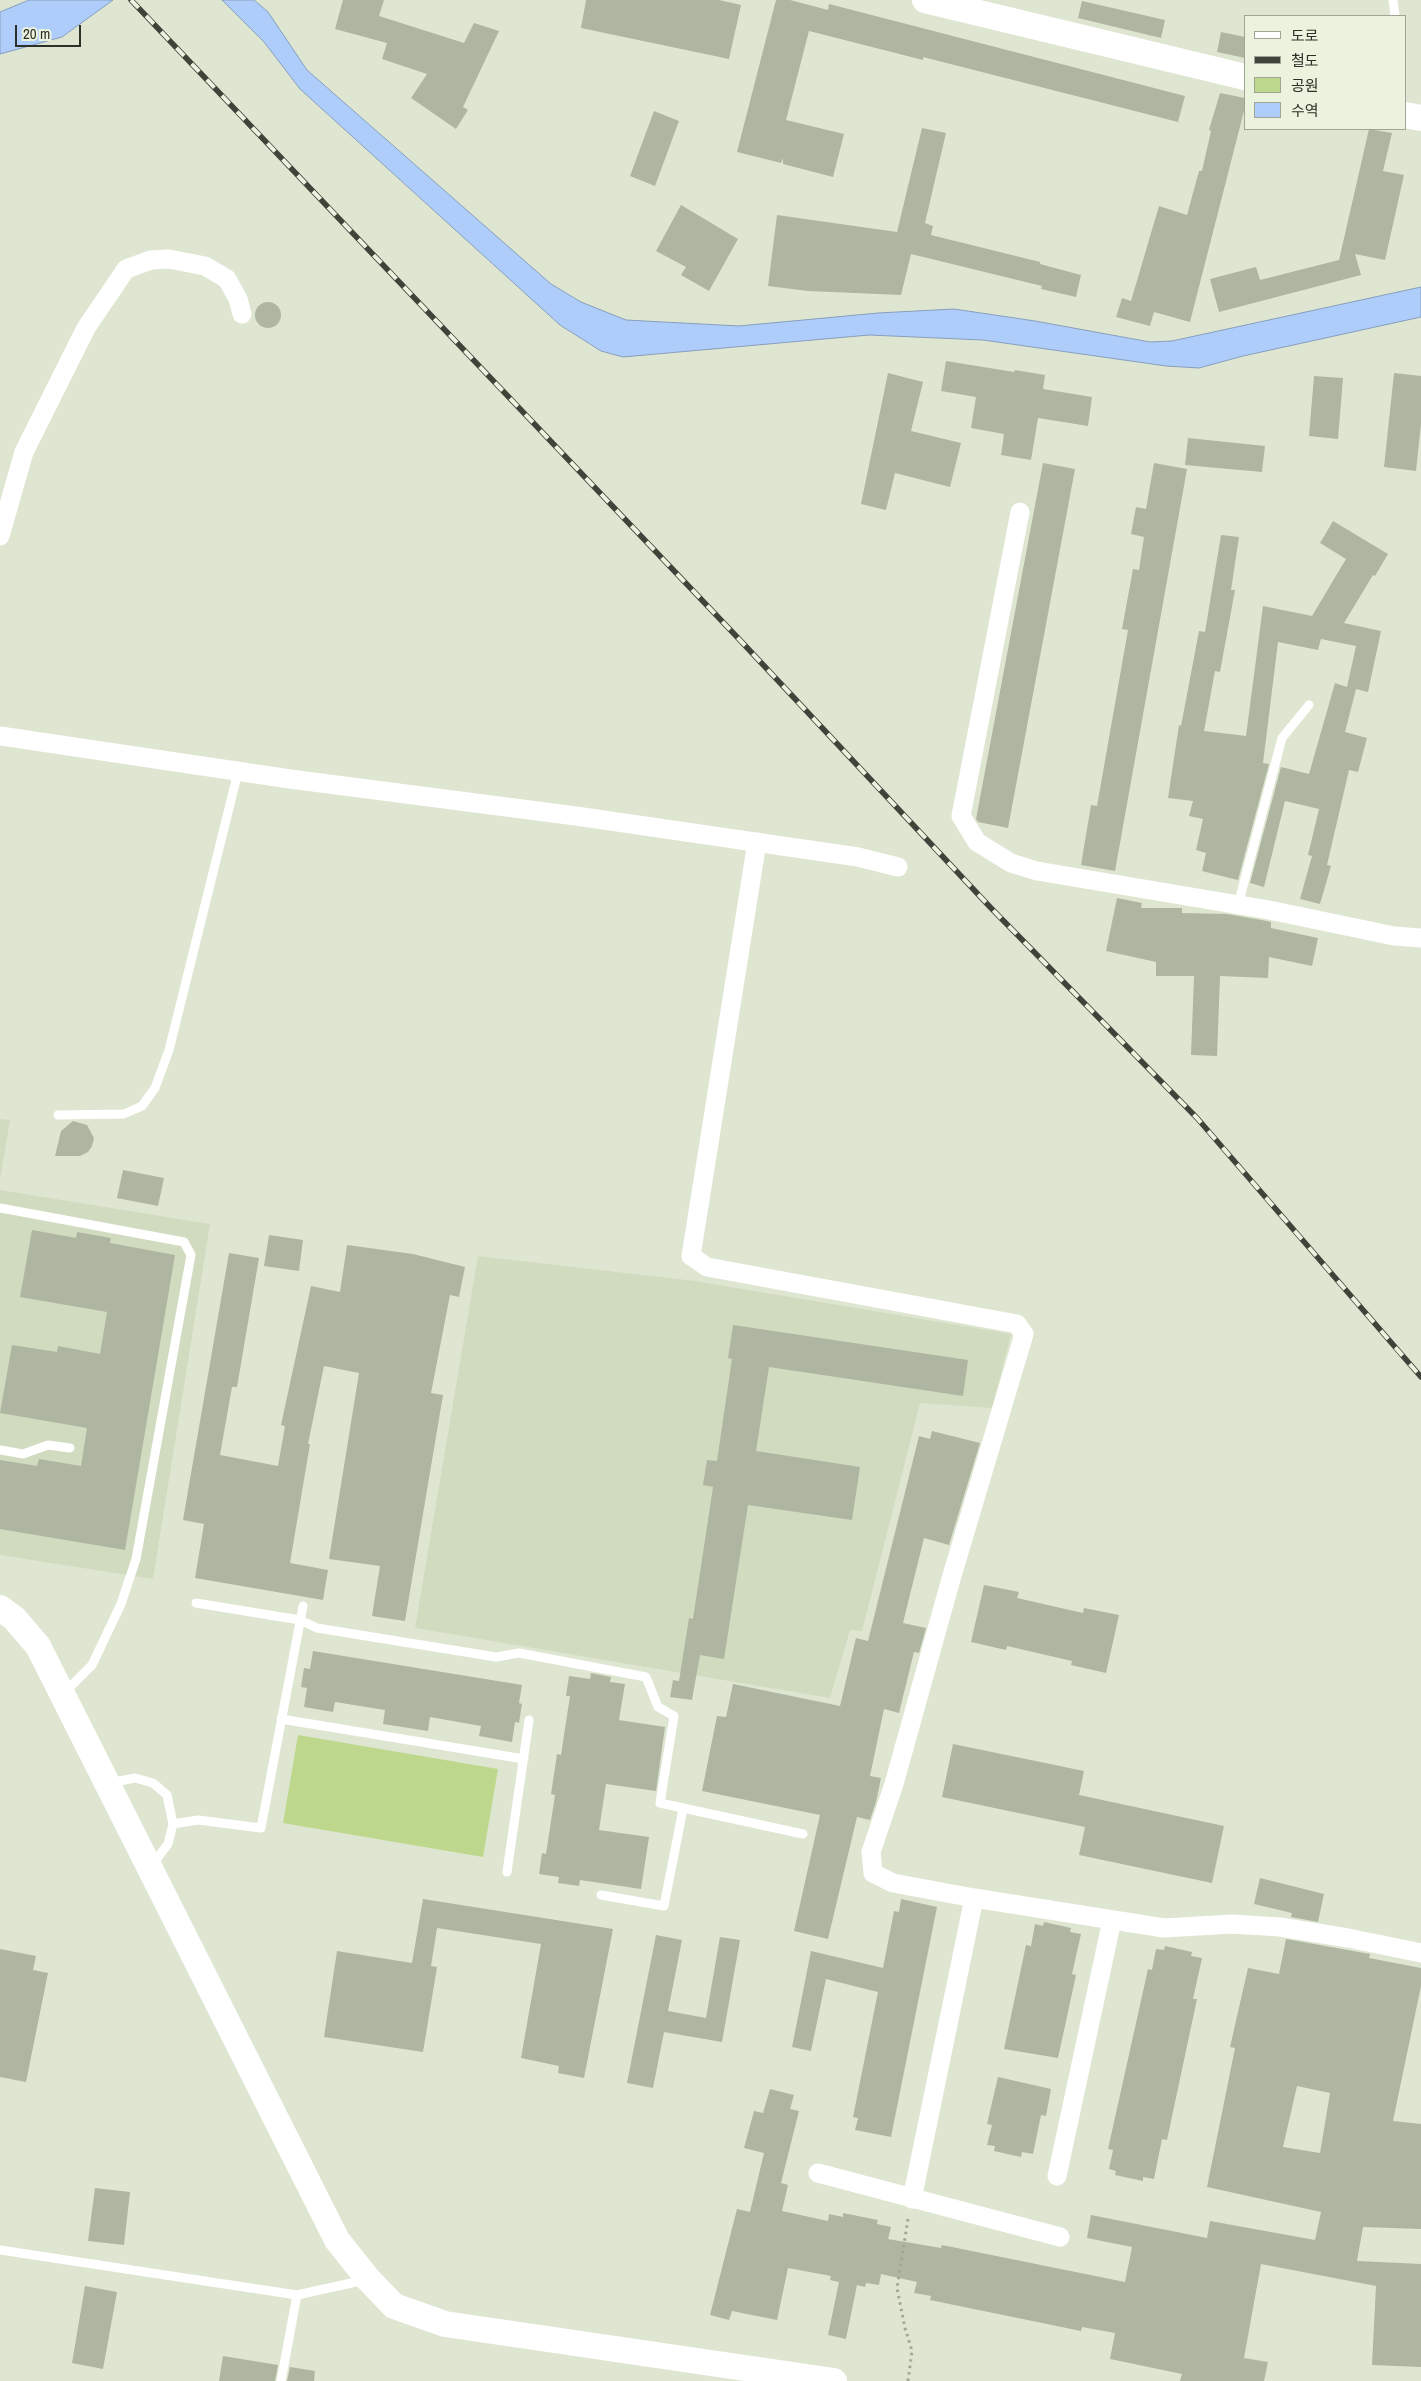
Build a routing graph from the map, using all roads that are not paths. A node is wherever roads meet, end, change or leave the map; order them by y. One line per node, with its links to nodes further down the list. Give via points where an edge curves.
1 (925, 0): 4 (street)
2 (1393, 0): 3 (lane)
3 (1395, 15)
4 (1244, 77)
5 (1406, 115): 6 (street)
6 (1421, 118)
7 (242, 314): 9 (street, via 227,279 205,266 169,259 151,260 126,269 86,328 24,452)
8 (1020, 512): 15 (street, via 961,816 977,842 1011,863)
9 (0, 536)
10 (1309, 705): 15 (lane, via 1282,738)
11 (0, 736): 12 (street)
12 (238, 772): 13 (street); 17 (lane, via 169,1050 155,1088 142,1106 124,1114)
13 (757, 842): 14 (street, via 858,857); 36 (street, via 691,1256 707,1266 1017,1324 1024,1334 894,1784 871,1852 873,1873 894,1883)
14 (898, 867)
15 (1238, 905): 16 (street, via 1394,936)
16 (1421, 938)
17 (58, 1115)
18 (0, 1208): 25 (lane, via 184,1242 191,1255 136,1559 121,1604 92,1665)
19 (70, 1448): 20 (lane, via 48,1445 23,1454)
20 (0, 1450)
21 (196, 1603): 24 (lane)
22 (303, 1606): 24 (lane)
23 (0, 1608): 25 (street, via 14,1618 38,1646)
24 (300, 1620): 26 (lane); 30 (lane, via 317,1628 496,1658 519,1653 646,1677 658,1707 674,1716 660,1804)
25 (62, 1694): 29 (street)
26 (281, 1719): 28 (lane); 31 (lane, via 261,1828 198,1820)
27 (530, 1720): 28 (lane)
28 (524, 1759): 34 (lane)
29 (107, 1783): 31 (lane, via 135,1778 153,1783 167,1795); 33 (street)
30 (683, 1808): 32 (lane); 35 (lane, via 664,1906)
31 (173, 1824): 33 (lane, via 168,1844)
32 (803, 1834)
33 (150, 1868): 44 (street, via 337,2240)
34 (507, 1872)
35 (601, 1896)
36 (974, 1898): 37 (street); 41 (street)
37 (1112, 1920): 38 (street, via 1164,1928 1232,1924 1280,1927); 40 (street)
38 (1421, 1953)
39 (818, 2174): 41 (street)
40 (1058, 2176)
41 (912, 2199): 42 (street)
42 (1060, 2237)
43 (0, 2250): 45 (lane)
44 (368, 2279): 45 (lane); 46 (street, via 394,2306 445,2324)
45 (297, 2295): 47 (lane)
46 (821, 2380)
47 (282, 2381)

